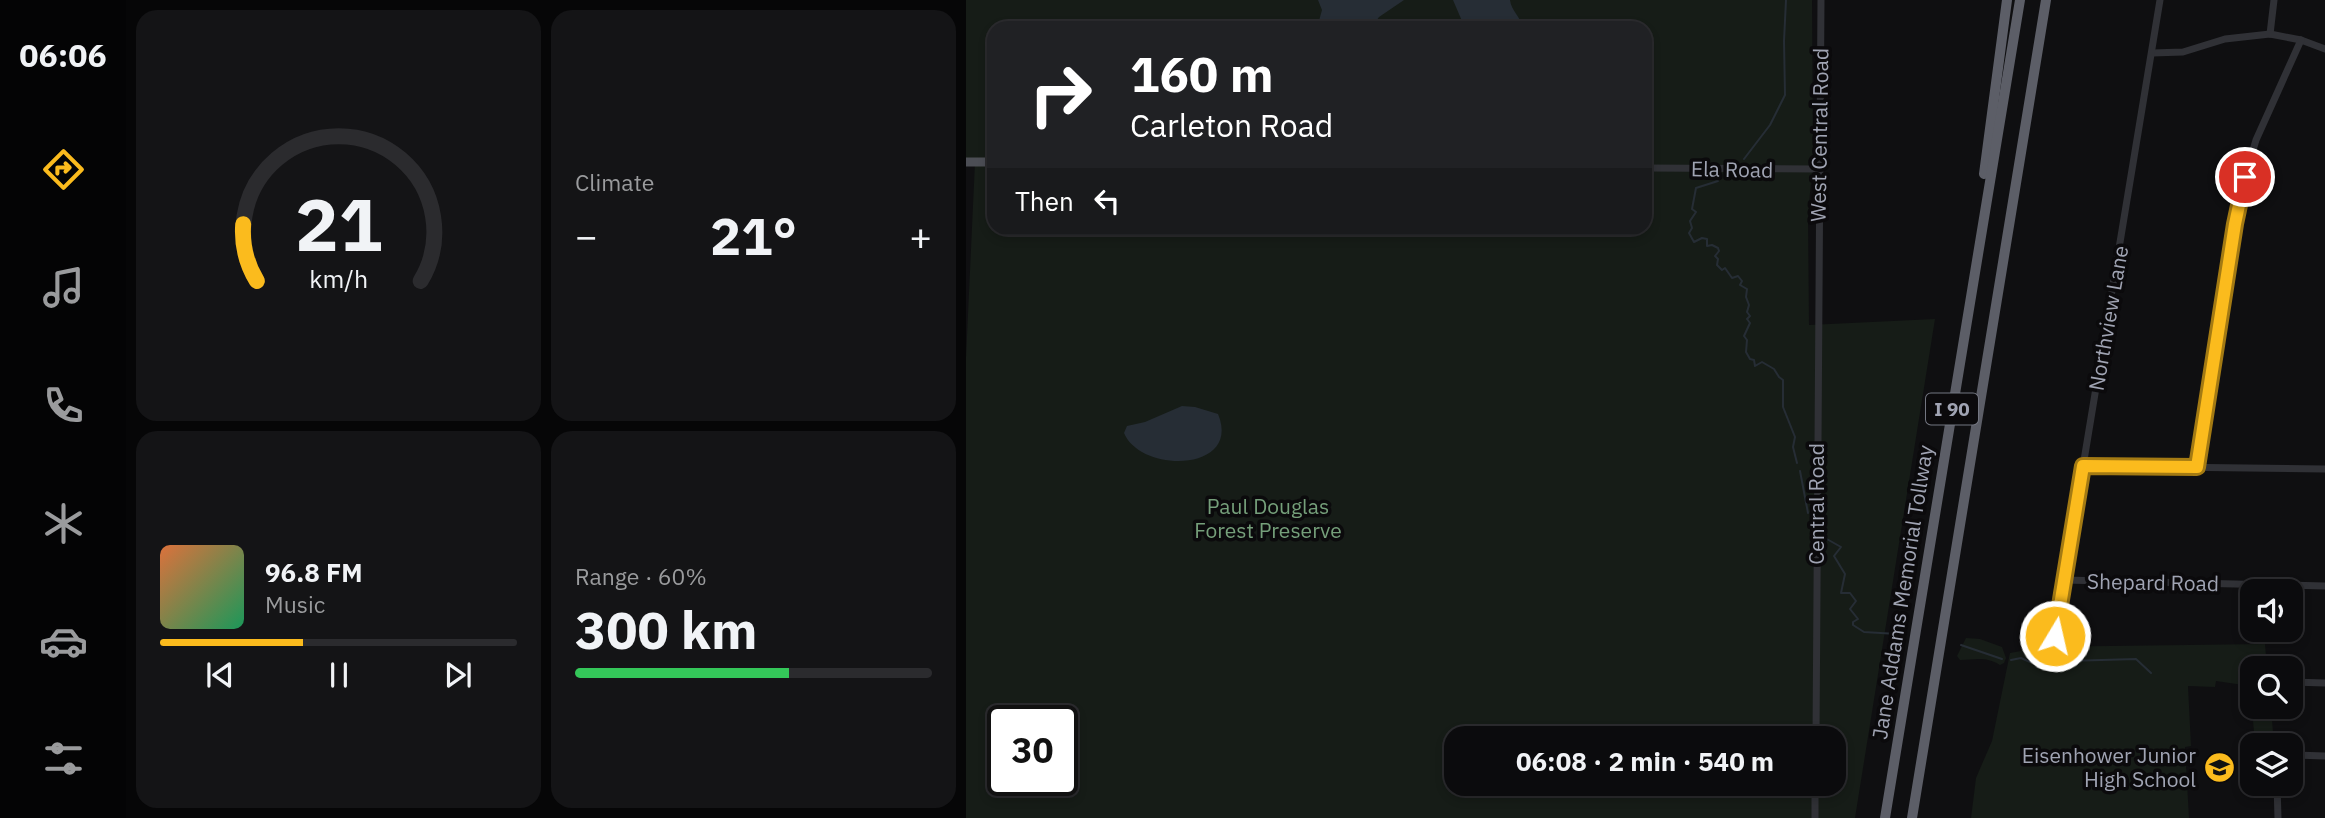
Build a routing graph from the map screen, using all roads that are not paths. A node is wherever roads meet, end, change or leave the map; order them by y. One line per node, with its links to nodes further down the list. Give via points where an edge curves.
1 (1821, 0): 14 (street, West Central Road)
2 (2007, 0): 16 (highway)
3 (2020, 0): 16 (highway, Jane Addams Memorial Tollway / I 90)
4 (2046, 0): 32 (highway, I 90)
5 (2160, 0): 10 (street, Northview Lane)
6 (2274, 0): 7 (street)
7 (2270, 34): 8 (street); 10 (street, via 2225,39 2183,52)
8 (2301, 40): 9 (street); 18 (street, via 2256,139 2245,177)
9 (2325, 49)
10 (2152, 53): 17 (street, Northview Lane)
11 (966, 162): 12 (main road)
12 (987, 162)
13 (1652, 168): 14 (street, Ela Road)
14 (1818, 169): 15 (street, West Central Road)
15 (1817, 270): 25 (street, Central Road)
16 (1974, 279): 31 (highway, Jane Addams Memorial Tollway / I 90)
17 (2083, 466): 18 (street); 20 (street, Northview Lane)
18 (2197, 467): 19 (street)
19 (2325, 469)
20 (2064, 580): 21 (street, Shepard Road); 22 (street, Northview Lane)
21 (2325, 586)
22 (2055, 636)
23 (2303, 682): 24 (street)
24 (2325, 683)
25 (1816, 726)
26 (2303, 755): 27 (street)
27 (2325, 756)
28 (1815, 796): 30 (street)
29 (2277, 796): 33 (street)
30 (1815, 818)
31 (1885, 818)
32 (1912, 818)
33 (2278, 818)

